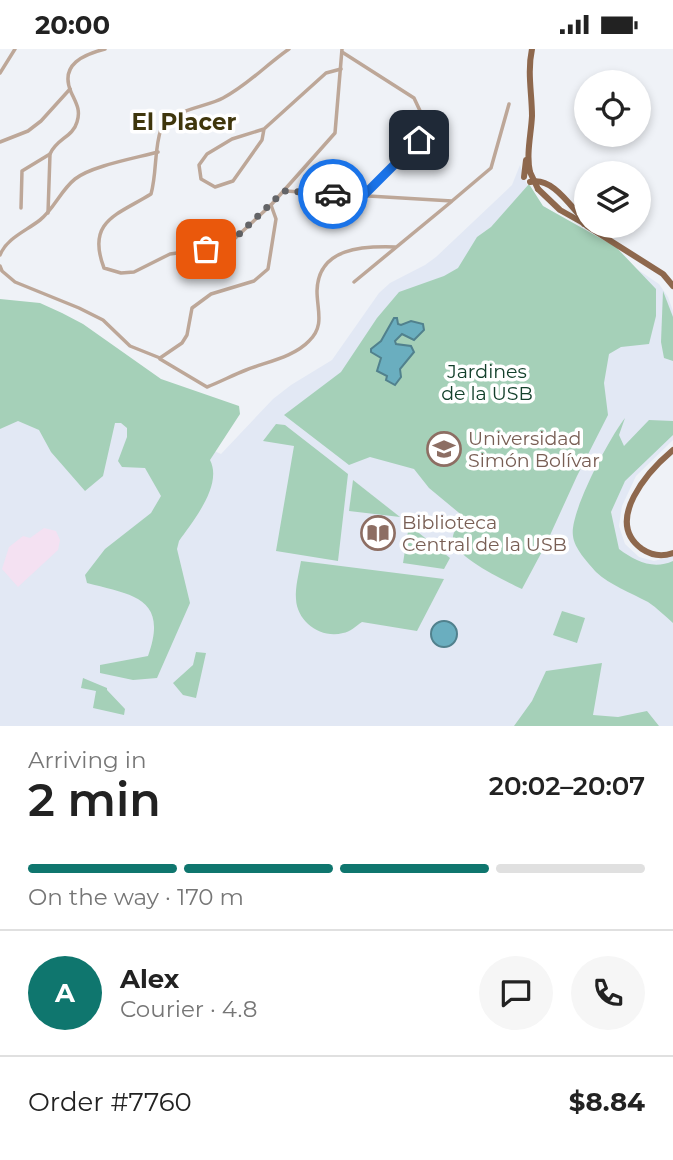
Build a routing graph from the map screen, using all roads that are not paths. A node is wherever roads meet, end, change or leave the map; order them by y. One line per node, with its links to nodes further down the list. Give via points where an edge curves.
1 (15, 49): 7 (street)
2 (105, 49): 8 (street, via 75,61 69,74)
3 (289, 49): 13 (street, via 222,99 168,120)
4 (532, 49): 12 (main road)
5 (342, 51): 6 (street); 16 (street, via 414,98 422,115 419,140)
6 (341, 69): 10 (street, via 326,73); 15 (street, via 335,133)
7 (0, 73)
8 (70, 89): 11 (street, via 28,131); 14 (street, via 77,102 77,125)
9 (509, 104): 17 (street, via 491,168)
10 (264, 129): 10 (street, via 232,139 207,154 200,165 201,179 215,187 233,181 262,140)
11 (0, 142)
12 (529, 145): 20 (main road, via 527,180 551,186); 22 (main road, bridge, via 530,172 538,189)
13 (158, 152): 18 (street, via 151,194 107,221 99,232 97,251 104,268 134,272 170,254 231,242); 21 (street, via 86,173 74,180)
14 (50, 154): 19 (street, via 22,170); 21 (street)
15 (284, 191): 16 (street); 18 (street)
16 (363, 196): 17 (street)
17 (452, 201): 24 (street)
18 (271, 205): 29 (street, via 276,219 268,269 254,281 211,294 192,308 182,343)
19 (21, 208)
20 (574, 210)
21 (48, 213): 25 (street, via 11,239)
22 (574, 218)
23 (606, 238): 28 (main road, via 663,274)
24 (396, 247): 27 (street); 29 (street, via 363,246 327,264 317,291 320,325 307,344 288,354 206,387)
25 (0, 255)
26 (0, 266): 29 (street, via 15,282 103,320 130,346)
27 (354, 282)
28 (673, 286)
29 (160, 358)
30 (673, 450): 31 (main road, via 644,478 629,508 627,524 632,539 645,551)
31 (673, 553)

